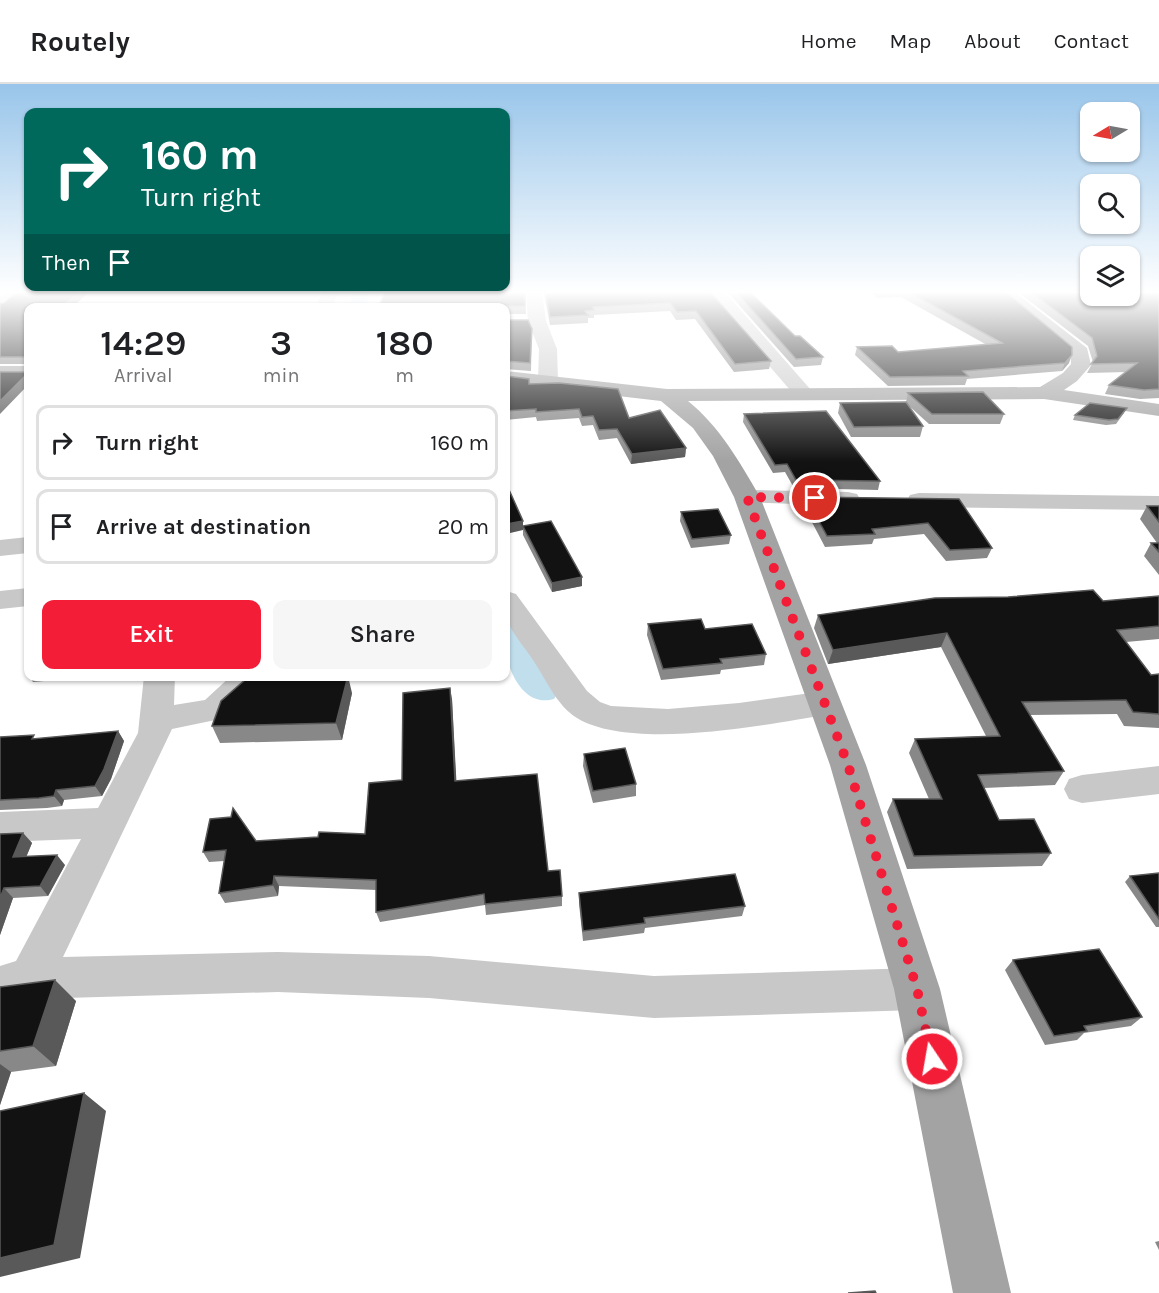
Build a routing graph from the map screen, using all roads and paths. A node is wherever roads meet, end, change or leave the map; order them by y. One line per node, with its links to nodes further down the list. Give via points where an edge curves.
1 (548, 349): 7 (street)
2 (764, 349): 9 (street)
3 (1077, 349): 8 (main road, via 1081,365)
4 (0, 372): 5 (main road)
5 (24, 372)
6 (510, 377): 7 (main road)
7 (548, 381): 10 (main road)
8 (1044, 393): 9 (main road); 11 (main road)
9 (804, 394): 10 (main road)
10 (668, 395): 12 (main road, via 701,423)
11 (1159, 410)
12 (747, 497): 13 (street); 21 (main road)
13 (1159, 503)
14 (24, 545): 15 (street)
15 (0, 548)
16 (24, 597): 17 (street)
17 (0, 600)
18 (510, 606): 21 (street, via 573,696 602,716 632,721 691,720)
19 (160, 681): 22 (street)
20 (244, 681): 22 (street, via 214,710)
21 (825, 704): 28 (main road, via 848,765)
22 (156, 720): 25 (street, via 155,733)
23 (1159, 780): 24 (street)
24 (1082, 789)
25 (110, 823): 26 (street); 27 (street)
26 (0, 827)
27 (15, 982): 28 (street, via 290,972 429,977 654,997)
28 (917, 989): 29 (main road)
29 (982, 1293)

